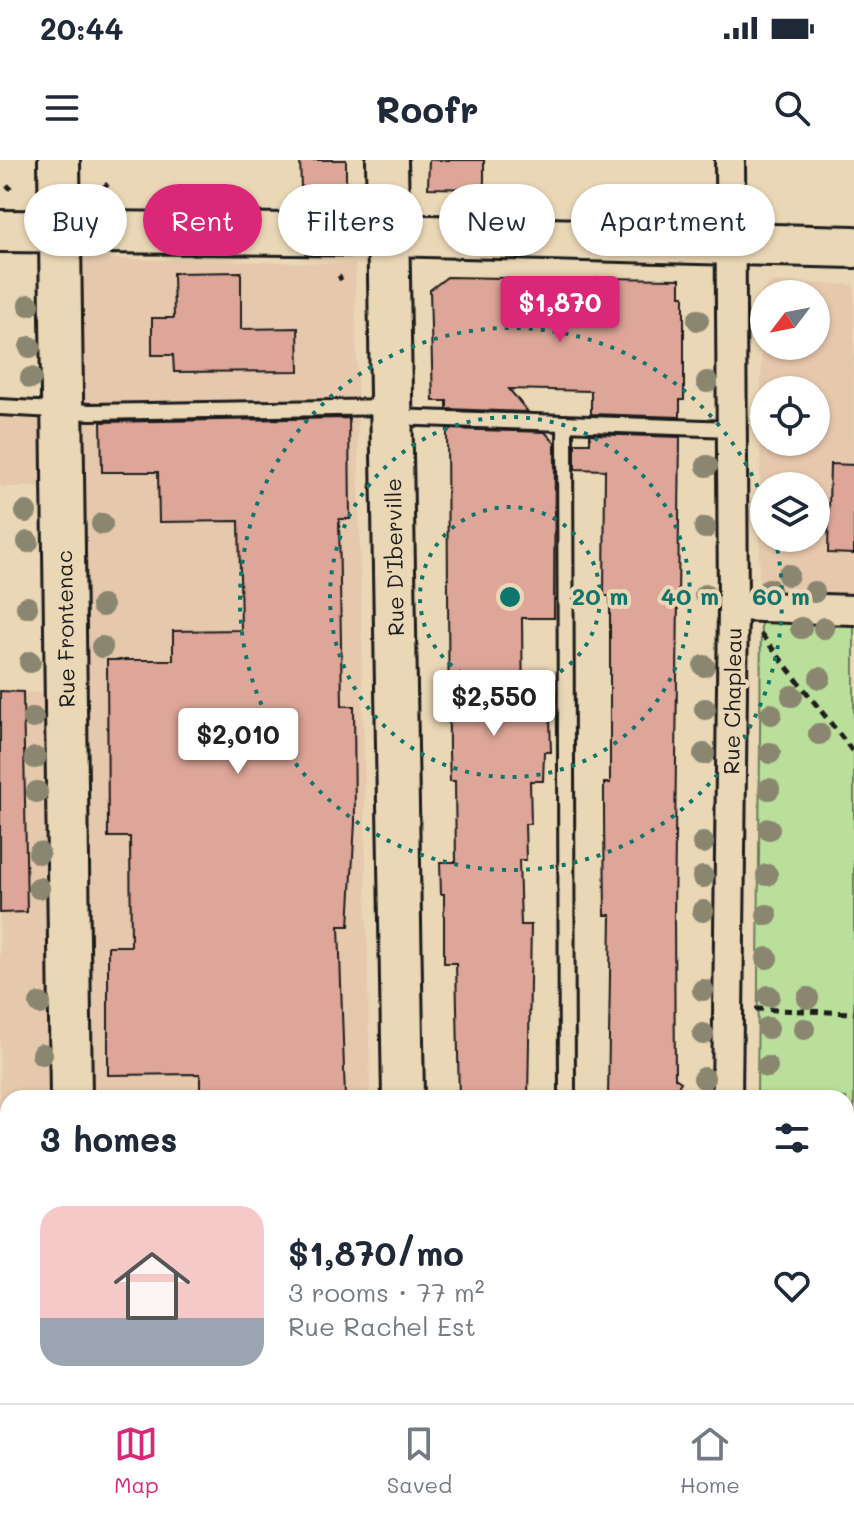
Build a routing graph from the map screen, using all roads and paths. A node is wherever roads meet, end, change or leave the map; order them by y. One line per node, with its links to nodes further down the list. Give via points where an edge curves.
1 (59, 160): 4 (main road, Rue Frontenac)
2 (387, 160): 5 (main road, Rue D'Iberville)
3 (730, 160): 6 (street, Rue Chapleau)
4 (60, 184)
5 (387, 184)
6 (730, 184)
7 (0, 231): 8 (main road)
8 (24, 231)
9 (127, 233): 10 (main road)
10 (278, 234)
11 (423, 236): 12 (main road)
12 (571, 240)
13 (775, 245): 14 (main road)
14 (854, 247)
15 (61, 256): 19 (main road, Rue Frontenac)
16 (388, 256): 20 (main road, Rue D'Iberville)
17 (731, 256): 22 (street, Rue Chapleau)
18 (0, 407): 19 (lane)
19 (63, 412): 20 (lane); 29 (main road, Rue Frontenac)
20 (391, 412): 21 (lane); 30 (main road, Rue D'Iberville)
21 (565, 423): 22 (lane); 31 (lane)
22 (732, 429): 23 (street, Rue Chapleau)
23 (733, 606): 24 (street); 32 (street, Rue Chapleau)
24 (854, 610)
25 (755, 626): 26 (path)
26 (854, 753)
27 (753, 1009): 28 (path)
28 (854, 1013)
29 (71, 1090)
30 (403, 1090)
31 (567, 1090)
32 (727, 1090)

